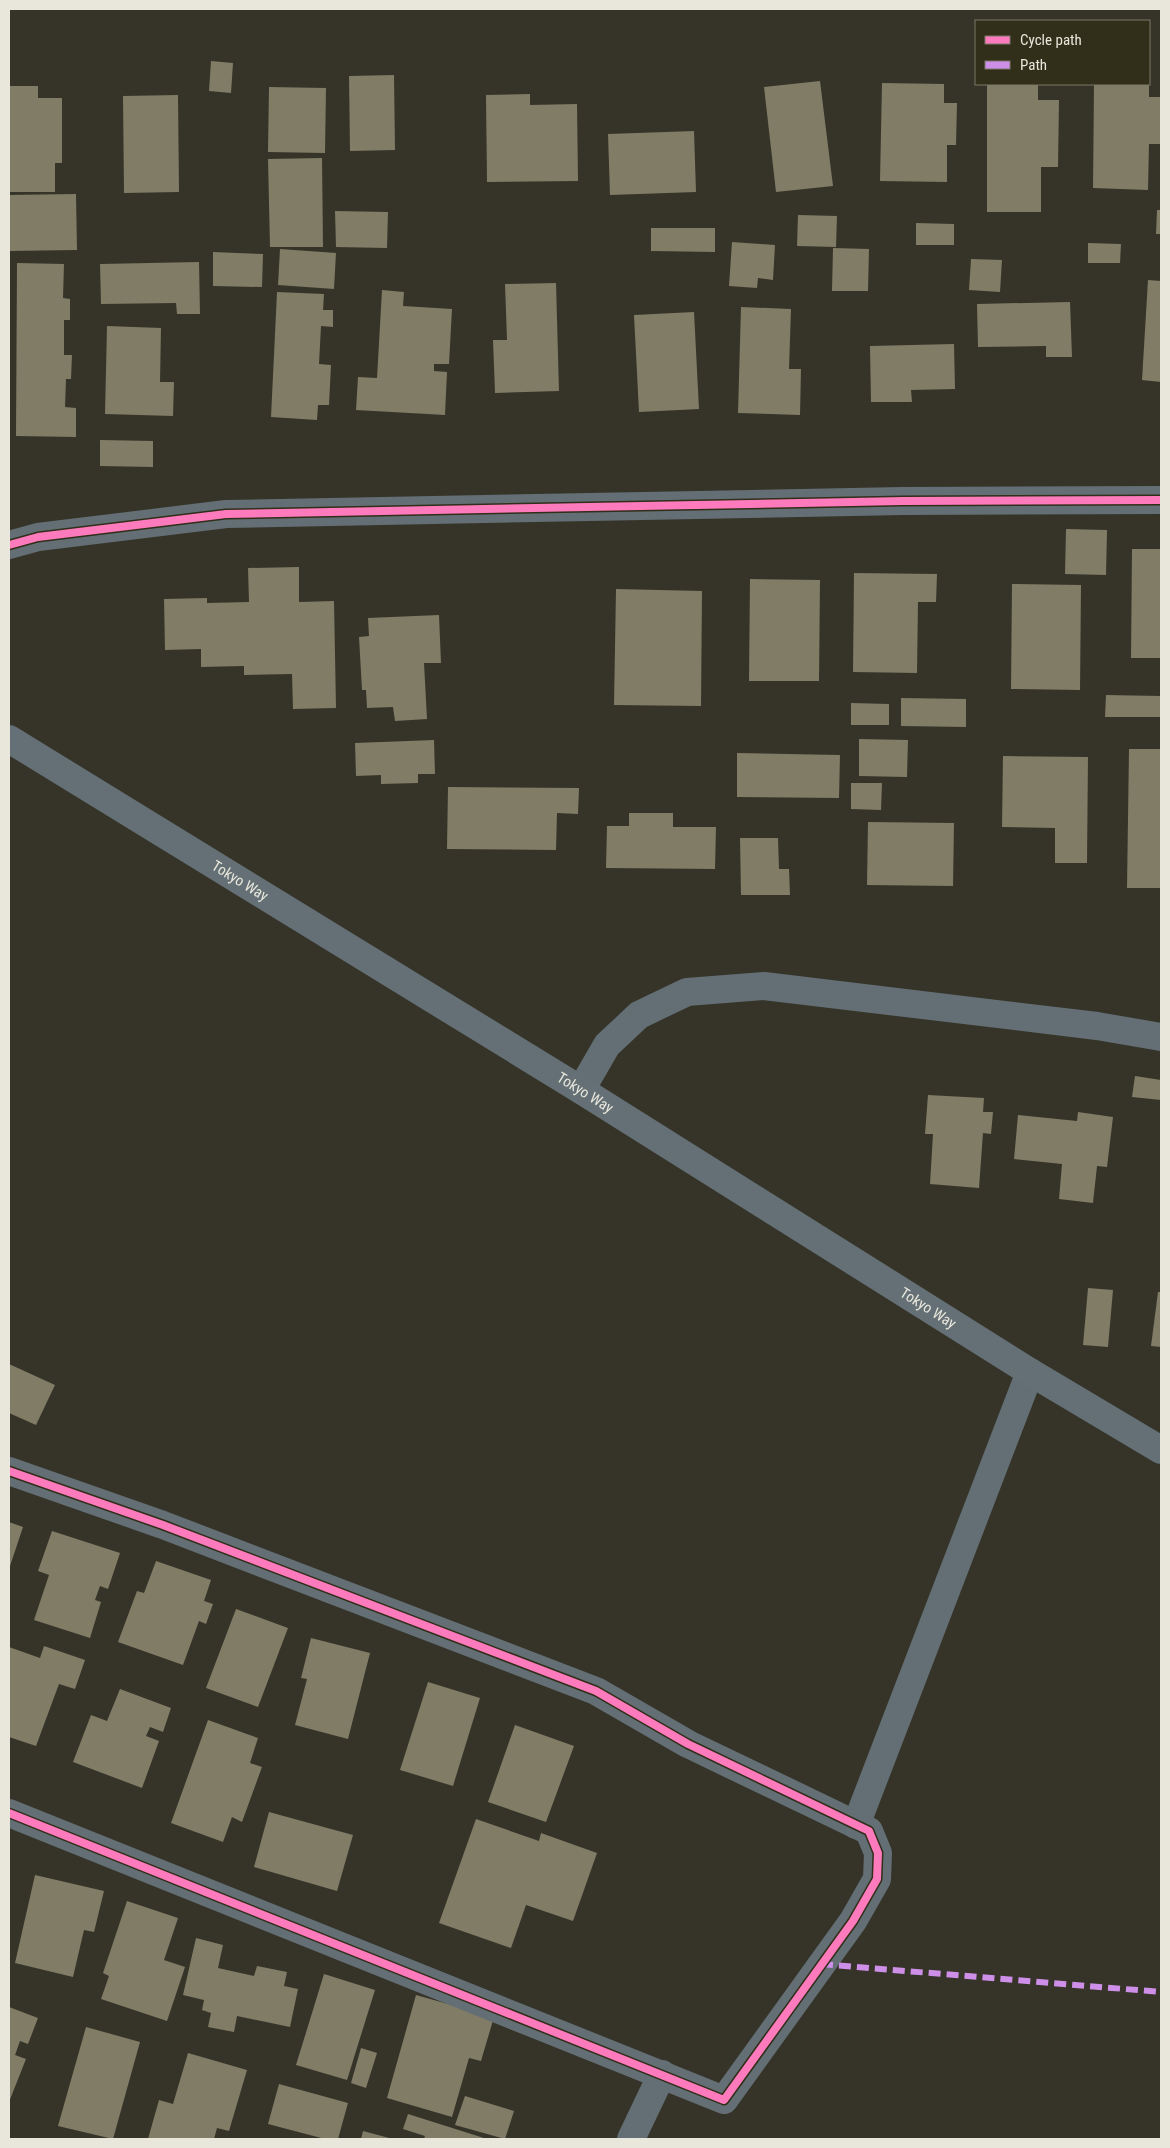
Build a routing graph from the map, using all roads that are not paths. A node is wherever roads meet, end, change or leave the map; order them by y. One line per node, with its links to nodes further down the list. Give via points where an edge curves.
1 (1161, 500): 2 (street, via 903,501 226,514 38,537)
2 (9, 545)
3 (9, 739): 5 (main road, Tokyo Way)
4 (1161, 1037): 5 (street, via 764,986 697,991 687,992 639,1014 607,1046)
5 (581, 1090): 6 (main road, Tokyo Way)
6 (1030, 1372): 7 (main road, Tokyo Way); 10 (street)
7 (1161, 1450)
8 (9, 1471): 10 (street, via 163,1525 596,1691 688,1744)
9 (9, 1813): 11 (street)
10 (856, 1825): 11 (street, via 869,1831 878,1853 877,1879 852,1921 724,2100)
11 (662, 2074): 12 (street)
12 (631, 2139)

